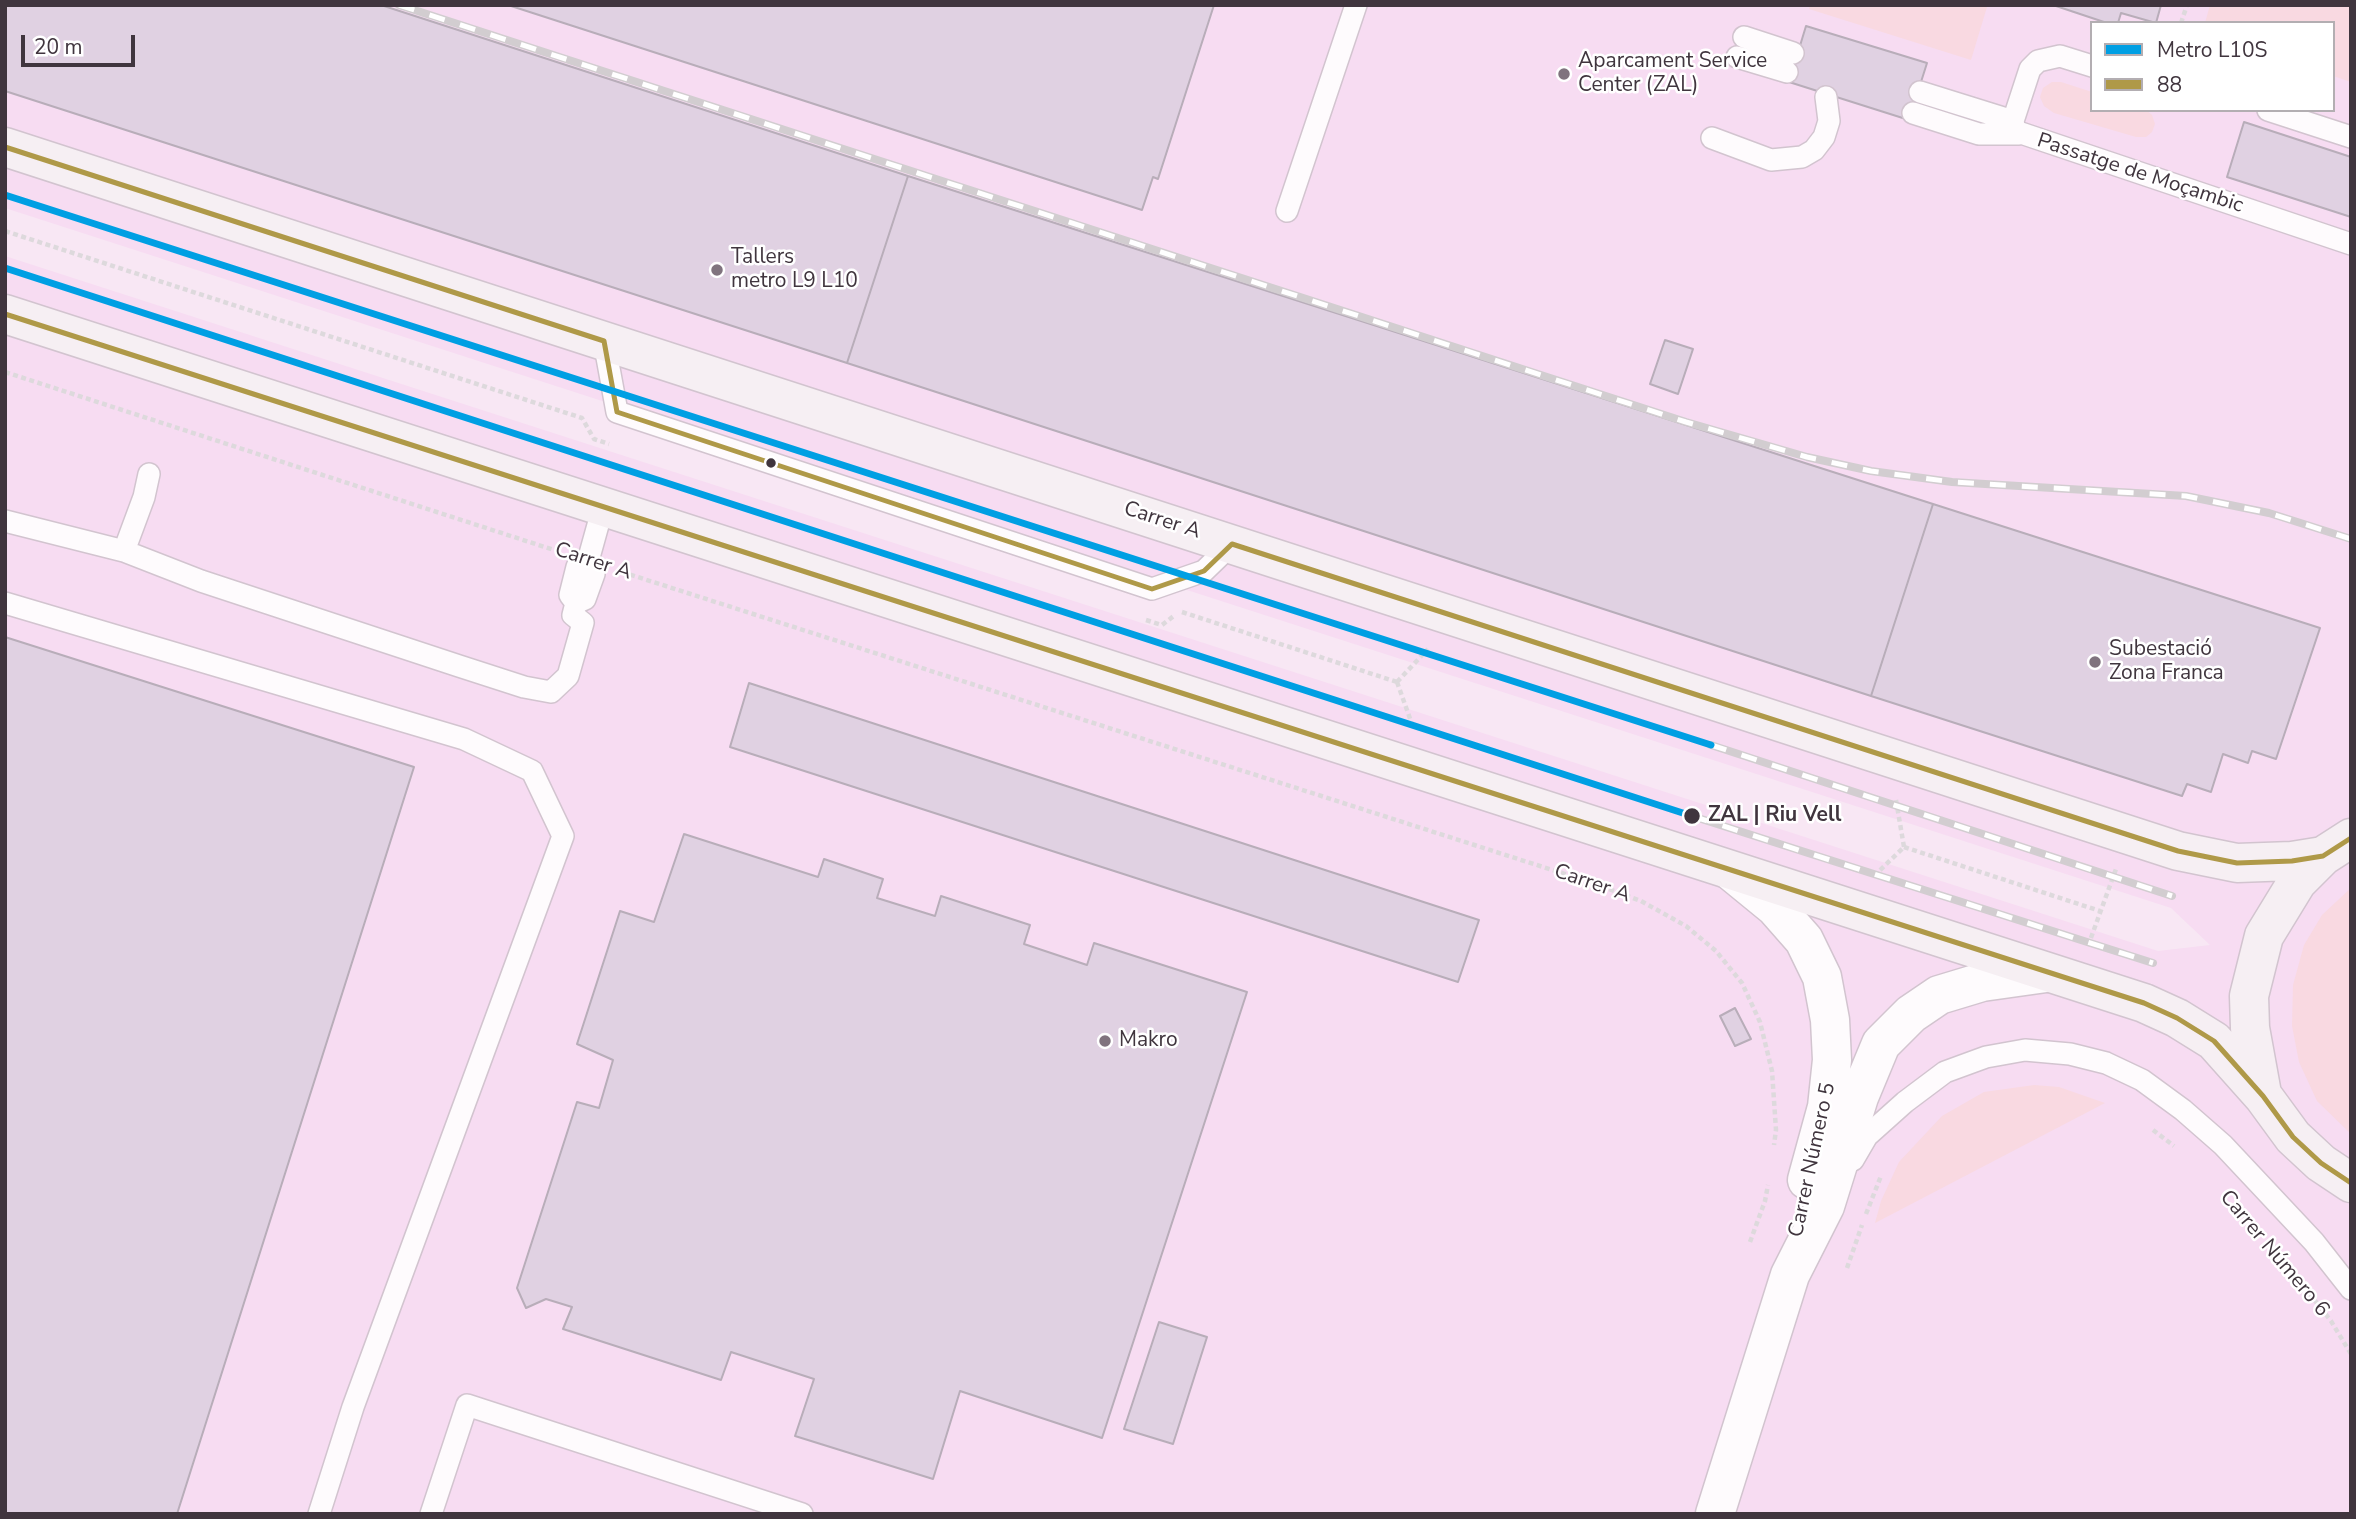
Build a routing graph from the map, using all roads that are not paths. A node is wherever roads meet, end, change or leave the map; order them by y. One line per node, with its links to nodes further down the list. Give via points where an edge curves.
1 (1356, 5): 13 (lane)
2 (1741, 47): 3 (lane)
3 (1790, 63)
4 (2090, 65): 9 (lane, Passatge de Moçambic, via 2060,56 2038,61 2030,69)
5 (1920, 92): 9 (lane)
6 (1826, 97): 11 (lane, via 1829,121 1824,137 1802,157 1771,160)
7 (2274, 112): 10 (lane)
8 (1913, 113): 9 (lane, via 1979,134)
9 (2016, 128): 14 (lane, Passatge de Moçambic)
10 (2351, 137)
11 (1712, 138)
12 (5, 147): 16 (main road, Carrer A)
13 (1287, 211)
14 (2351, 244)
15 (5, 314): 18 (main road)
16 (604, 341): 20 (main road, Carrer A); 20 (lane, via 617,412 1152,589 1204,570)
17 (149, 474): 21 (lane)
18 (603, 507): 21 (lane, via 588,561 594,574 585,599 574,609 583,623 572,663 568,676 551,692 201,581); 24 (main road)
19 (5, 521): 21 (lane)
20 (1232, 544): 23 (main road, Carrer A, via 2178,852 2237,863 2292,861)
21 (124, 551)
22 (5, 603): 31 (lane, via 464,739 532,771 563,836 353,1407)
23 (2337, 847): 26 (main road, via 2297,882 2264,936 2255,966 2249,996 2250,1027)
24 (1731, 871): 25 (main road); 29 (street, Carrer Número 5, via 1775,907 1804,940 1822,977 1830,1020 1827,1107 1801,1198)
25 (2046, 973): 26 (main road, via 2177,1018 2214,1041); 28 (street, Carrer Número 5, via 1982,982 1939,995 1911,1014 1881,1044)
26 (2263, 1096): 27 (main road, via 2293,1137)
27 (2350, 1183)
28 (1825, 1206): 29 (street, Carrer Número 5); 30 (lane, via 1867,1136 1945,1072 1986,1057 2025,1050 2070,1054 2106,1063 2142,1080 2183,1110 2272,1195)
29 (1790, 1275): 34 (street, Carrer Número 5)
30 (2351, 1289)
31 (319, 1514)
32 (431, 1514): 33 (lane, via 467,1405)
33 (802, 1514)
34 (1715, 1514)

